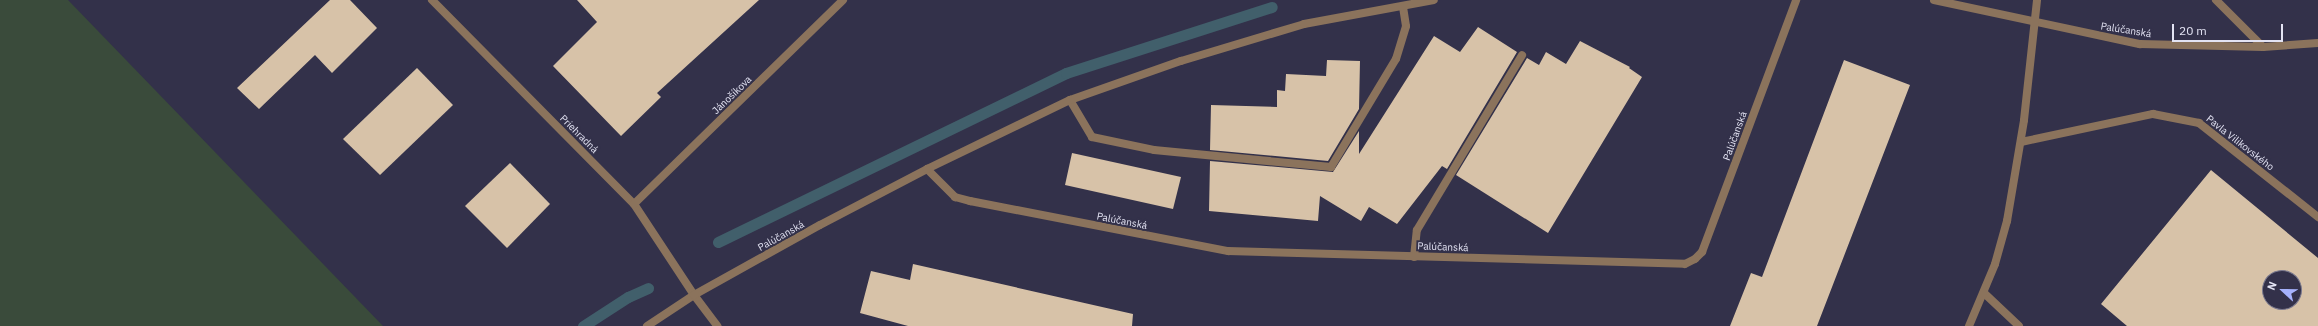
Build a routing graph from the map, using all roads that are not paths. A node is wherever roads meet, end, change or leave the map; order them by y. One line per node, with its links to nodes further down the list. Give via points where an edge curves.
1 (432, 0): 16 (street, Priehradná)
2 (843, 0): 16 (street, Jánošíkova)
3 (1434, 0): 8 (street, Palúčanská)
4 (1796, 0): 18 (street, Palúčanská, via 1702,252 1695,259 1685,264)
5 (1934, 0): 9 (street, Palúčanská)
6 (2037, 0): 9 (street)
7 (2216, 0): 11 (street)
8 (1403, 6): 13 (street, Palúčanská, via 1304,24); 13 (street, via 1406,26 1396,59 1331,167 1154,150 1092,138)
9 (2034, 23): 11 (street, Palúčanská, via 2140,44); 14 (street)
10 (2318, 43): 11 (street, Palúčanská)
11 (2263, 47)
12 (1522, 55): 18 (street, via 1417,230)
13 (1070, 100): 15 (street, Palúčanská)
14 (2021, 142): 17 (street, Pavla Vilikovského, via 2153,114 2199,123); 19 (street, via 2007,221)
15 (927, 169): 18 (street, Palúčanská, via 954,197 970,202 1228,252); 20 (street, Palúčanská, via 820,225)
16 (634, 204): 20 (street, Priehradná)
17 (2318, 217)
18 (1414, 257)
19 (1984, 293): 23 (street); 24 (street)
20 (694, 296): 21 (street, Palúčanská); 22 (street, Priehradná)
21 (647, 326)
22 (717, 326)
23 (1970, 326)
24 (2019, 326)

